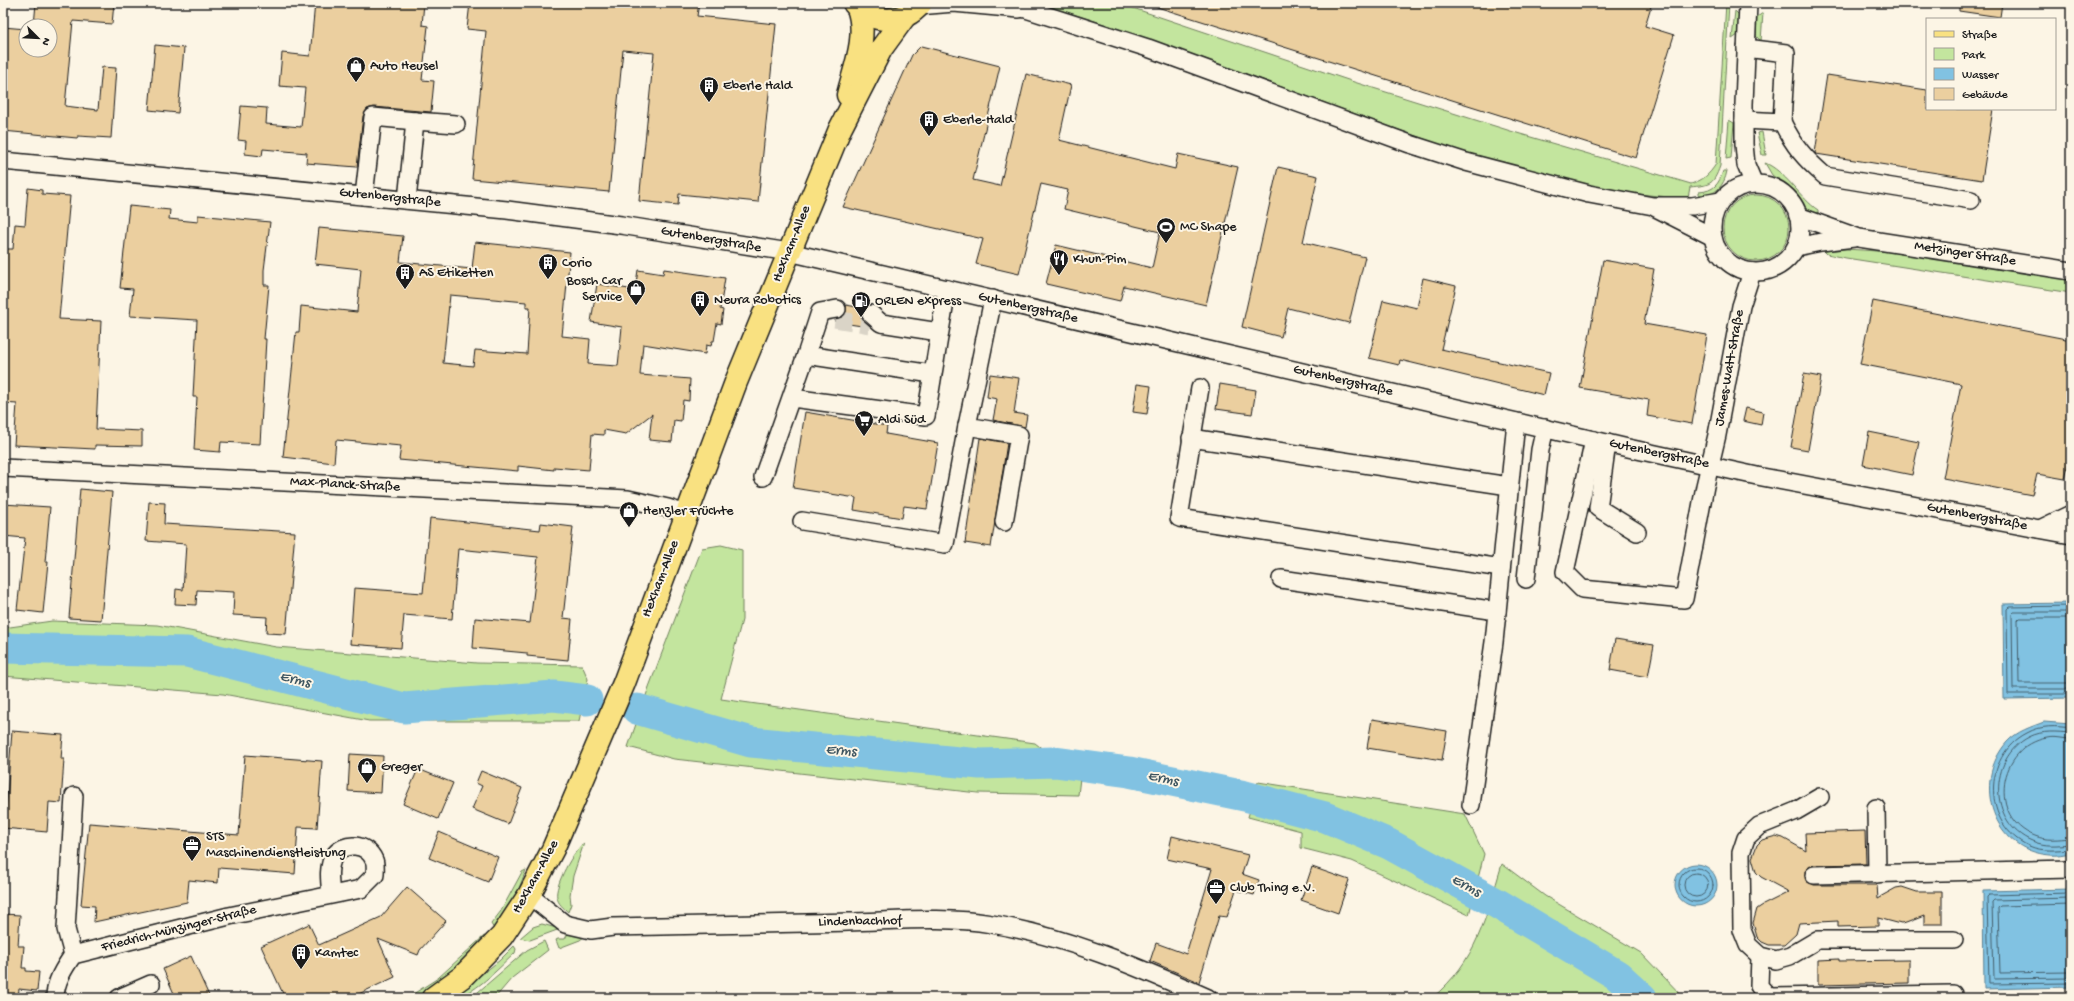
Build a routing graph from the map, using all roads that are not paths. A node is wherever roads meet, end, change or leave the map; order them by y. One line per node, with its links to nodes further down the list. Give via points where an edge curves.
1 (1007, 3): 5 (street)
2 (1748, 3): 6 (street)
3 (856, 6): 4 (main road, via 880,19 897,19); 11 (main road, Hexham-Allee, via 862,20 862,40)
4 (915, 8): 5 (street, via 954,4); 11 (main road, Hexham-Allee, via 881,49)
5 (1025, 10): 18 (street, via 1148,48 1466,162 1567,188)
6 (1746, 48): 7 (street); 9 (street, via 1786,54)
7 (1744, 120): 9 (street); 13 (street, via 1746,165)
8 (415, 121): 10 (street); 14 (street, via 373,118); 15 (street)
9 (1782, 122): 16 (street, via 1792,144 1825,176)
10 (456, 124)
11 (840, 129): 23 (main road, Hexham-Allee)
12 (3, 161): 14 (street, Gutenbergstraße)
13 (1754, 184): 17 (street, via 1735,189); 19 (street, via 1782,192 1792,202)
14 (364, 196): 15 (street, Gutenbergstraße)
15 (407, 200): 23 (street, Gutenbergstraße, via 607,223)
16 (1971, 200)
17 (1721, 201): 18 (street, via 1692,206); 20 (street, via 1713,218)
18 (1652, 206): 20 (street)
19 (1798, 216): 21 (street, Metzinger Straße); 22 (street, via 1800,230)
20 (1712, 237): 25 (street, via 1720,254 1734,267)
21 (1858, 238): 22 (street, Metzinger Straße); 24 (street, Metzinger Straße)
22 (1796, 247): 25 (street, via 1785,261 1769,270)
23 (789, 252): 26 (street, Gutenbergstraße); 44 (main road, Hexham-Allee)
24 (2071, 271)
25 (1752, 272): 40 (street, James-Watt-Straße, via 1741,306)
26 (946, 289): 27 (street, Gutenbergstraße); 30 (street)
27 (993, 299): 35 (street, Gutenbergstraße); 36 (street)
28 (831, 314): 31 (street)
29 (874, 321): 30 (street)
30 (939, 332): 32 (street)
31 (806, 355): 32 (street); 34 (street)
32 (932, 374): 34 (street, via 926,416)
33 (1200, 388): 38 (street)
34 (792, 398): 42 (street)
35 (1516, 422): 37 (street, Gutenbergstraße); 43 (street)
36 (967, 426): 46 (street, via 945,544); 47 (street, via 1019,435)
37 (1545, 428): 39 (street, Gutenbergstraße); 53 (street, via 1540,450)
38 (1191, 438): 43 (street); 51 (street, via 1179,518)
39 (1600, 441): 40 (street, Gutenbergstraße); 40 (street, James-Watt-Straße, via 1565,572 1582,589 1684,599); 49 (street, via 1598,508)
40 (1710, 465): 48 (street, Gutenbergstraße)
41 (3, 468): 44 (street, Max-Planck-Straße, via 628,499)
42 (763, 477)
43 (1509, 486): 51 (street)
44 (686, 514): 63 (main road, Hexham-Allee, via 624,683 553,849)
45 (2071, 514): 48 (street, Gutenbergstraße)
46 (802, 521)
47 (1004, 522)
48 (2040, 529): 50 (street, Gutenbergstraße)
49 (1637, 532)
50 (2071, 535)
51 (1501, 568): 54 (street)
52 (1281, 579): 54 (street)
53 (1526, 579)
54 (1497, 611): 57 (street)
55 (1820, 797): 66 (street, via 1796,811 1759,826 1746,838 1741,853 1742,930 1748,945)
56 (73, 804): 65 (street, via 66,929)
57 (1471, 805)
58 (1876, 808): 60 (street)
59 (2071, 869): 60 (street)
60 (1877, 874): 61 (street)
61 (1814, 875)
62 (331, 895): 65 (street, Friedrich-Münzinger-Straße, via 229,916)
63 (529, 896): 68 (street, Lindenbachhof, via 565,924 591,930 613,927 912,920 973,921 1054,937 1104,954); 72 (main road, Hexham-Allee, via 502,936 462,977)
64 (1954, 940): 66 (street, via 1817,940 1790,956 1776,960)
65 (73, 955): 70 (street, via 62,972)
66 (1760, 956): 69 (street, via 1759,986 1769,997)
67 (151, 984): 71 (street)
68 (1178, 991): 73 (street, Lindenbachhof)
69 (1953, 994)
70 (55, 998)
71 (119, 998)
72 (433, 998)
73 (1208, 998)

